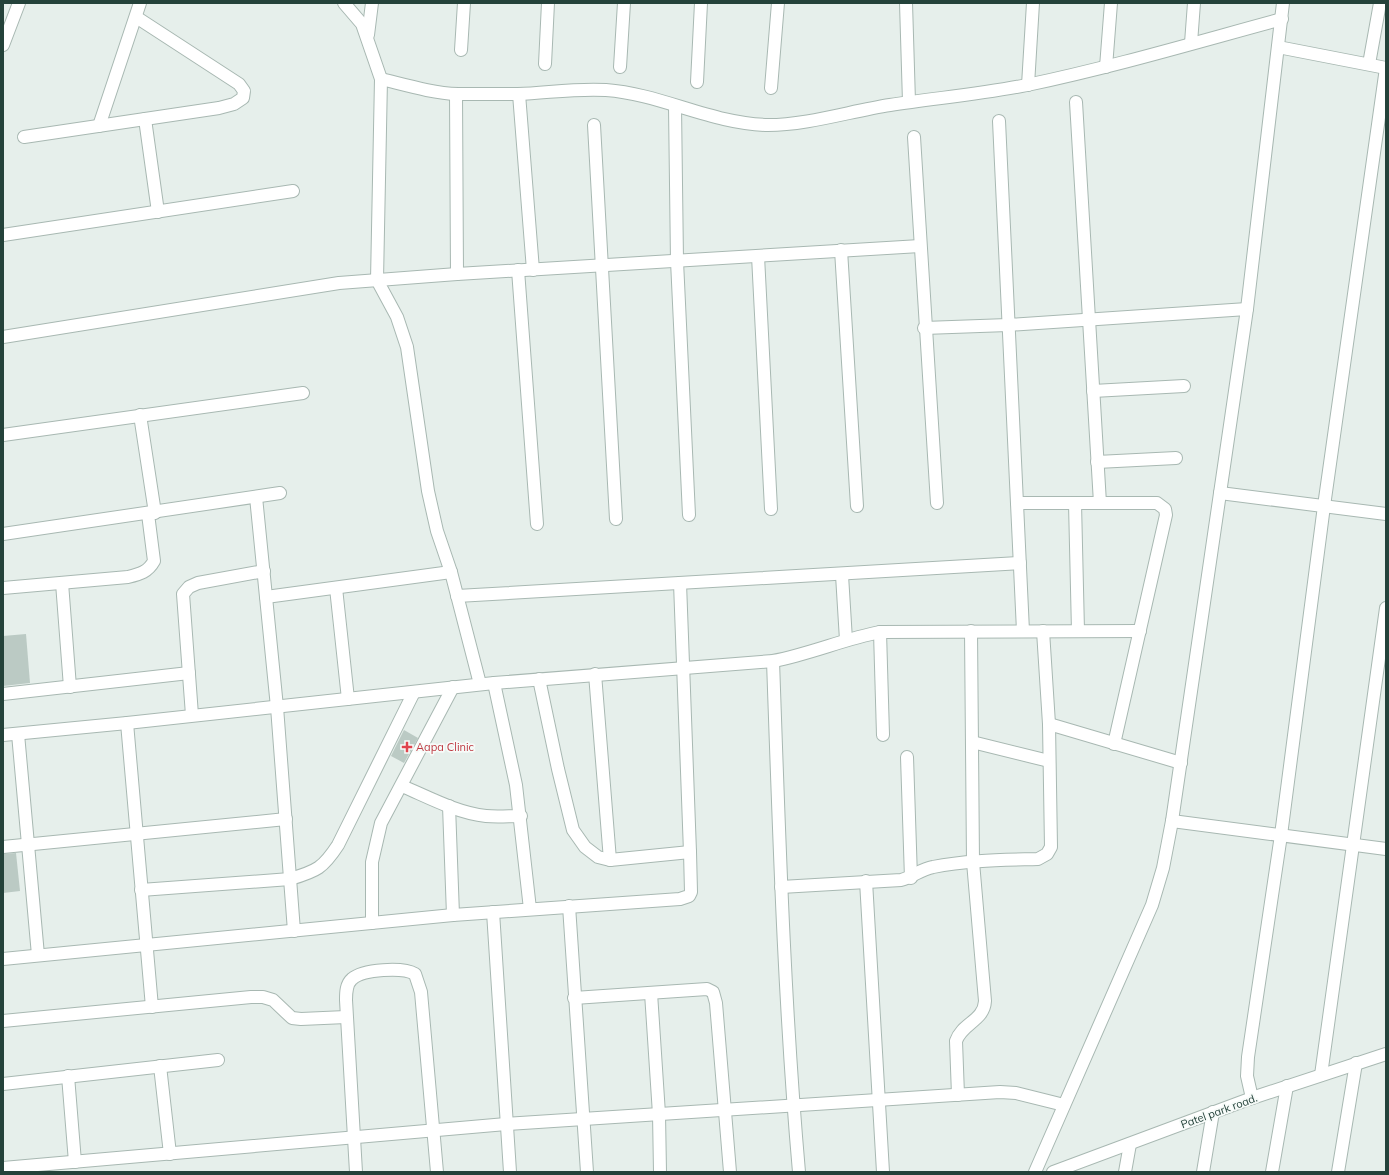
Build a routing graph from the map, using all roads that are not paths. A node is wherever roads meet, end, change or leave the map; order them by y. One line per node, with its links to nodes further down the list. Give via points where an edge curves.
1 (19, 3): 20 (street)
2 (140, 3): 16 (street)
3 (344, 3): 18 (street, via 362,24)
4 (372, 3): 18 (street)
5 (464, 3): 22 (street)
6 (548, 3): 23 (street)
7 (624, 3): 25 (street)
8 (701, 3): 29 (street)
9 (778, 3): 31 (street)
10 (906, 3): 34 (street)
11 (1033, 3): 30 (street)
12 (1111, 3): 26 (street)
13 (1194, 3): 19 (street)
14 (1283, 3): 17 (street)
15 (1380, 3): 24 (street)
16 (136, 17): 37 (street, via 239,84 244,92 243,98 234,104); 40 (street)
17 (1282, 19): 19 (street); 21 (street)
18 (368, 38): 28 (street)
19 (1191, 43): 26 (street)
20 (3, 45)
21 (1278, 47): 24 (street); 55 (street)
22 (461, 50)
23 (545, 64)
24 (1369, 64): 27 (street)
25 (620, 67)
26 (1106, 67): 30 (street)
27 (1386, 68): 75 (street)
28 (381, 79): 32 (street, via 434,92); 54 (street)
29 (697, 82)
30 (1028, 85): 34 (street)
31 (771, 88)
32 (456, 94): 33 (street); 53 (street)
33 (519, 94): 36 (street, via 606,90 634,94); 52 (street)
34 (909, 102): 36 (street, via 800,123 769,125 743,124)
35 (1076, 102): 56 (street)
36 (675, 106): 49 (street)
37 (145, 119): 40 (street); 44 (street)
38 (999, 121): 57 (street)
39 (594, 125): 50 (street)
40 (99, 126): 41 (street)
41 (24, 137)
42 (914, 137): 46 (street)
43 (293, 191): 44 (street)
44 (158, 212): 45 (street)
45 (3, 235)
46 (920, 246): 47 (street); 58 (street)
47 (841, 250): 48 (street); 74 (street)
48 (758, 256): 49 (street); 76 (street)
49 (677, 262): 50 (street); 79 (street)
50 (602, 266): 52 (street); 80 (street)
51 (518, 270): 52 (street); 53 (street); 81 (street)
52 (533, 270)
53 (457, 274): 54 (street)
54 (377, 280): 59 (street, via 339,283); 85 (street, via 397,317 407,347 428,491 437,531)
55 (1247, 309): 56 (street); 68 (street)
56 (1089, 320): 57 (street); 61 (street)
57 (1008, 325): 58 (street); 71 (street)
58 (924, 328): 70 (street)
59 (3, 337)
60 (1184, 386): 61 (street)
61 (1093, 391): 66 (street)
62 (303, 393): 63 (street)
63 (140, 415): 64 (street); 77 (street)
64 (3, 435)
65 (1176, 458): 66 (street)
66 (1097, 462): 73 (street)
67 (280, 493): 69 (street)
68 (1220, 493): 75 (street); 124 (street)
69 (256, 497): 77 (street); 84 (street)
70 (937, 503)
71 (1017, 503): 72 (street); 83 (street)
72 (1075, 503): 73 (street); 97 (street)
73 (1100, 503): 98 (street, via 1157,503 1165,509 1166,515)
74 (857, 506)
75 (1324, 506): 78 (street); 131 (street)
76 (771, 509)
77 (151, 513): 82 (street); 87 (street, via 154,561 150,568 142,574 128,577)
78 (1386, 514)
79 (690, 515)
80 (616, 519)
81 (537, 524)
82 (3, 534)
83 (1020, 563): 86 (street); 95 (street)
84 (264, 571): 92 (street); 103 (street, via 198,583 189,587 183,594)
85 (451, 572): 90 (street); 91 (street)
86 (842, 575): 88 (street); 100 (street)
87 (62, 583): 89 (street); 108 (street)
88 (680, 583): 91 (street); 102 (street)
89 (3, 588)
90 (336, 588): 92 (street); 112 (street)
91 (457, 596): 107 (street)
92 (266, 597): 113 (street)
93 (1386, 608): 133 (street)
94 (971, 631): 95 (street); 99 (street); 120 (street)
95 (1023, 631): 96 (street)
96 (1043, 631): 97 (street); 116 (street)
97 (1078, 631): 98 (street)
98 (1140, 631): 121 (street)
99 (880, 632): 100 (street); 119 (street)
100 (846, 640): 101 (street)
101 (773, 661): 102 (street); 142 (street)
102 (684, 669): 104 (street); 136 (street)
103 (188, 673): 108 (street); 114 (street)
104 (595, 674): 105 (street); 137 (street)
105 (539, 679): 106 (street); 137 (street, via 573,830 585,847 598,857)
106 (494, 683): 107 (street); 127 (street, via 516,785)
107 (480, 684): 109 (street)
108 (70, 687): 111 (street)
109 (453, 687): 110 (street); 125 (street)
110 (414, 692): 112 (street); 140 (street, via 338,845 326,863 312,873)
111 (3, 694)
112 (348, 699): 113 (street)
113 (278, 707): 114 (street); 128 (street)
114 (192, 715): 115 (street)
115 (127, 724): 118 (street); 130 (street)
116 (1048, 724): 121 (street); 123 (street)
117 (3, 734): 118 (street)
118 (18, 734): 132 (street)
119 (883, 735)
120 (972, 742): 123 (street); 138 (street)
121 (1114, 744): 124 (street)
122 (907, 757): 139 (street)
123 (1049, 761): 138 (street, via 1051,847 1047,854 1038,859)
124 (1181, 763): 129 (street)
125 (402, 786): 126 (street); 148 (street, via 381,823 376,842 372,862)
126 (449, 806): 127 (street, via 486,816); 147 (street)
127 (520, 816): 145 (street)
128 (286, 819): 130 (street); 140 (street)
129 (1172, 821): 131 (street); 169 (street, via 1163,868 1152,905)
130 (136, 834): 132 (street); 143 (street)
131 (1280, 835): 133 (street); 167 (street, via 1247,1062)
132 (29, 844): 134 (street); 151 (street)
133 (1354, 845): 135 (street); 162 (street)
134 (3, 847)
135 (1386, 849)
136 (690, 852): 137 (street); 144 (street, via 691,892 686,898)
137 (610, 860)
138 (973, 862): 139 (street, via 926,868); 166 (street, via 985,1001 982,1014 958,1034)
139 (911, 878): 141 (street)
140 (290, 879): 143 (street); 149 (street)
141 (866, 881): 142 (street); 168 (street)
142 (781, 887): 170 (street)
143 (141, 890): 150 (street)
144 (569, 906): 145 (street); 154 (street)
145 (530, 909): 146 (street)
146 (493, 912): 147 (street); 175 (street)
147 (453, 915): 148 (street)
148 (372, 923): 149 (street)
149 (294, 931): 150 (street)
150 (146, 945): 151 (street); 155 (street)
151 (38, 955): 152 (street)
152 (3, 958)
153 (651, 993): 154 (street); 171 (street, via 706,989 713,992); 173 (street)
154 (574, 998): 174 (street)
155 (152, 1007): 156 (street, via 264,997 273,1000 292,1018); 157 (street)
156 (346, 1017): 176 (street, via 347,987 352,979 374,972 396,970 408,970 415,974 421,992); 177 (street)
157 (3, 1021)
158 (1386, 1054): 160 (street, Patel park road.)
159 (218, 1060): 161 (street)
160 (1356, 1063): 162 (street, Patel park road.); 196 (street)
161 (160, 1066): 163 (street); 179 (street)
162 (1321, 1075): 165 (street, Patel park road.)
163 (68, 1076): 164 (street); 180 (street)
164 (3, 1084)
165 (1287, 1086): 167 (street, Patel park road.); 195 (street)
166 (958, 1095): 168 (street); 169 (street, via 1009,1092)
167 (1252, 1098): 172 (street, Patel park road.)
168 (880, 1100): 170 (street); 190 (street)
169 (1064, 1105): 191 (street)
170 (793, 1106): 171 (street); 189 (street)
171 (725, 1110): 173 (street); 188 (street)
172 (1213, 1112): 178 (street, Patel park road.); 194 (street)
173 (659, 1114): 174 (street); 187 (street)
174 (582, 1120): 175 (street); 186 (street)
175 (506, 1124): 176 (street); 185 (street)
176 (433, 1131): 177 (street); 184 (street)
177 (353, 1137): 179 (street); 183 (street)
178 (1130, 1144): 192 (street, Patel park road.); 193 (street)
179 (170, 1154): 180 (street)
180 (75, 1162): 181 (street)
181 (3, 1168): 182 (street)
182 (4, 1172)
183 (356, 1172)
184 (437, 1172)
185 (510, 1172)
186 (587, 1172)
187 (660, 1172)
188 (730, 1172)
189 (799, 1172)
190 (883, 1172)
191 (1035, 1172)
192 (1053, 1172)
193 (1125, 1172)
194 (1203, 1172)
195 (1272, 1172)
196 (1338, 1172)

